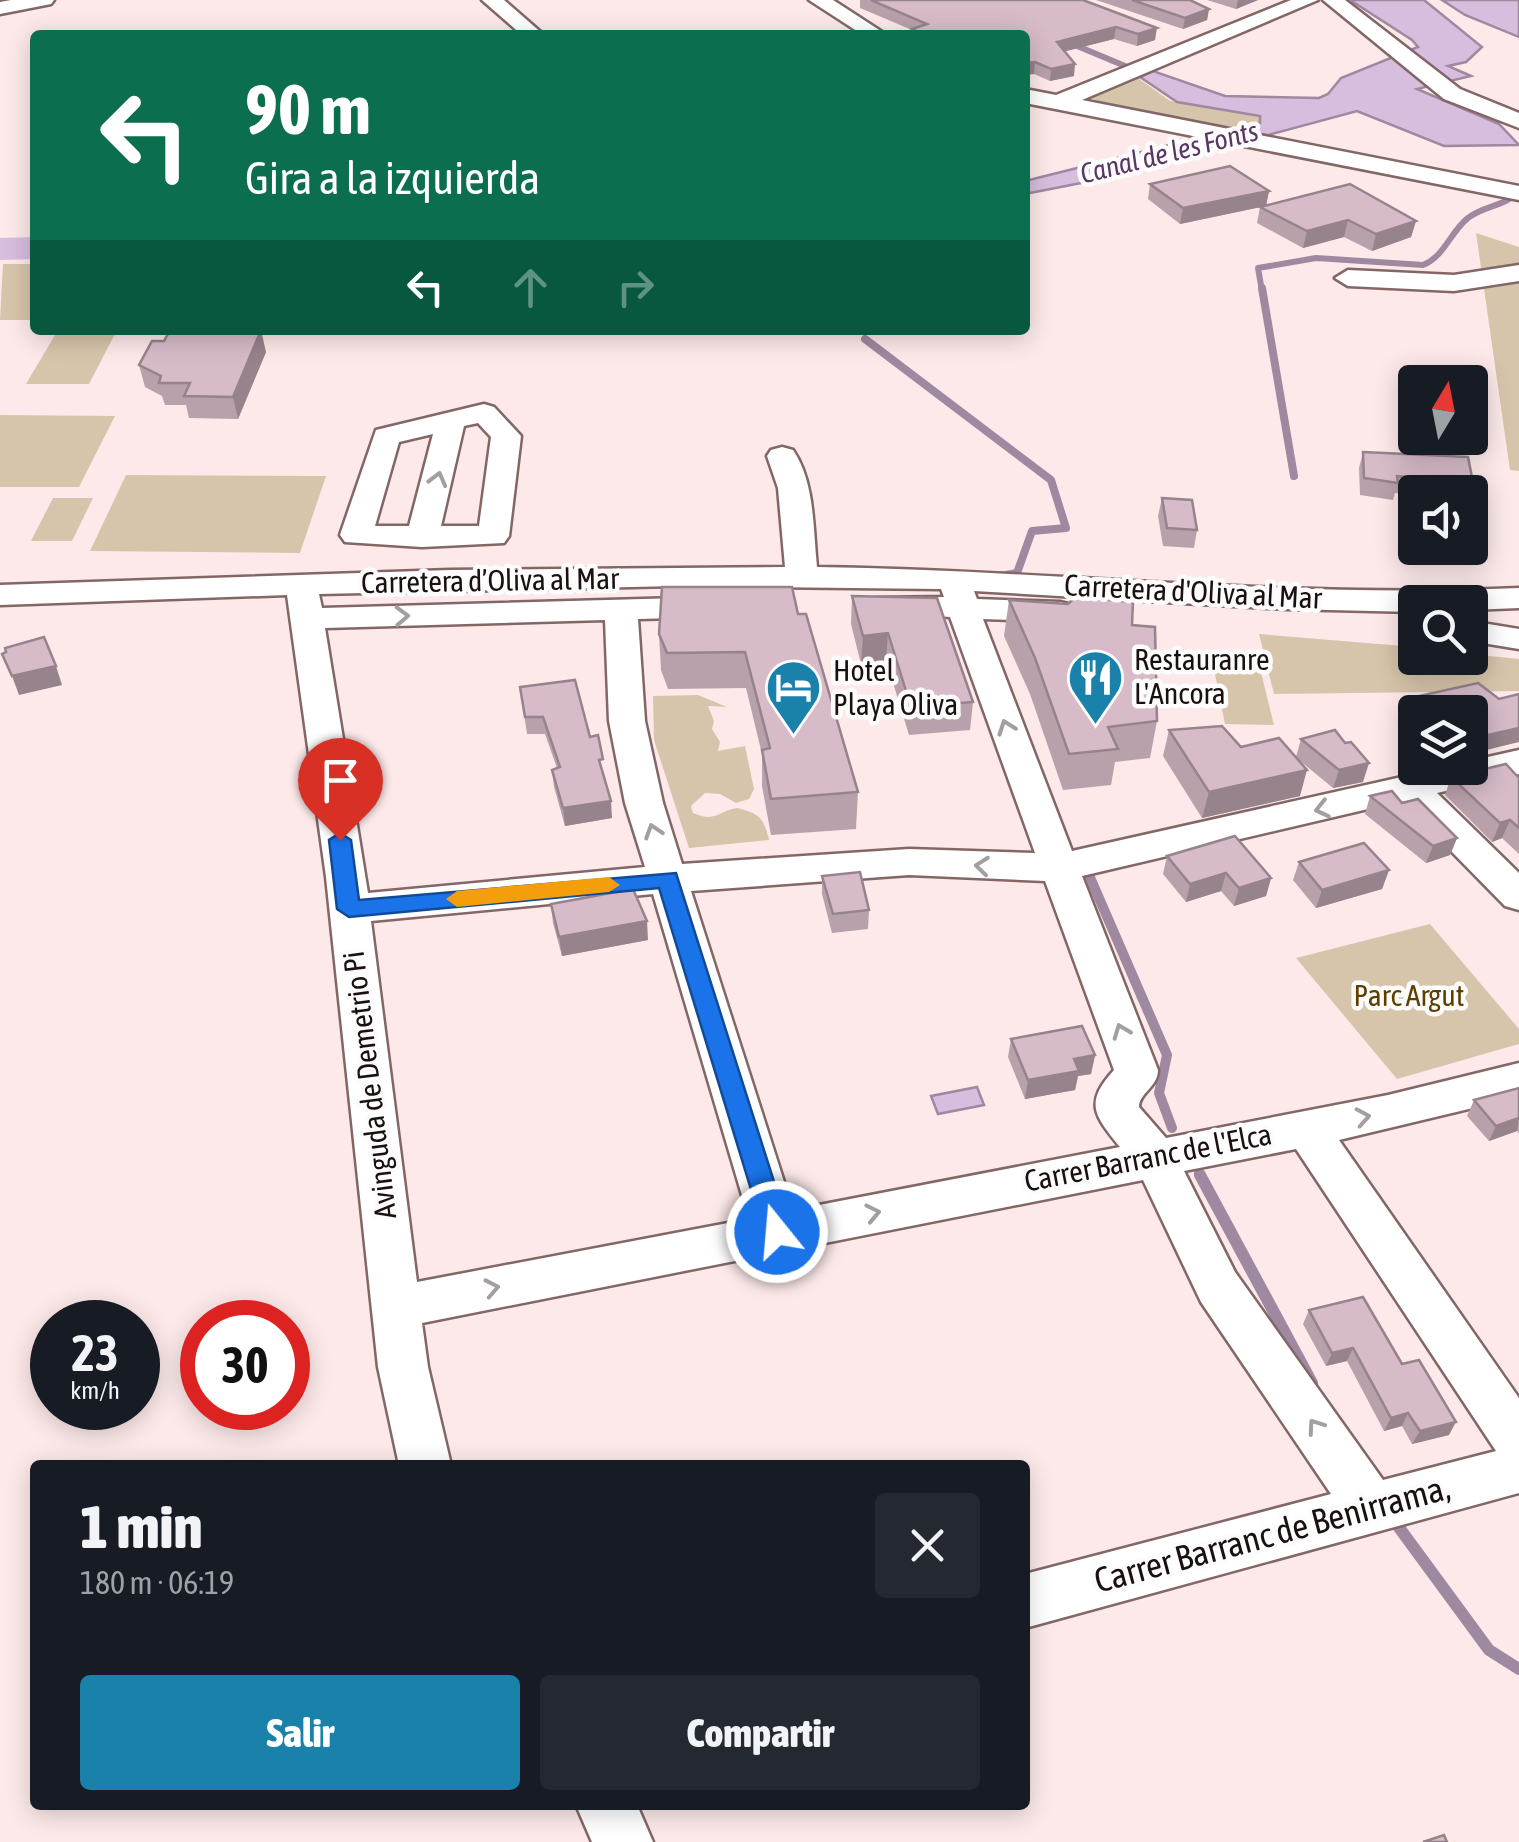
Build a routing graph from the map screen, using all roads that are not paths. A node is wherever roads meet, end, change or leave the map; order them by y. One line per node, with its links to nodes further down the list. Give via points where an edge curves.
1 (44, 0): 4 (street)
2 (492, 0): 8 (street)
3 (819, 0): 9 (street)
4 (0, 8)
5 (1318, 8): 7 (street); 12 (street, via 1192,64); 15 (street, via 1386,41 1452,94)
6 (1212, 12): 7 (street)
7 (1248, 24): 11 (street)
8 (528, 30)
9 (868, 30)
10 (1163, 33): 11 (street)
11 (1197, 44): 12 (street)
12 (1158, 60): 14 (street)
13 (1030, 97): 14 (street)
14 (1058, 102): 16 (street)
15 (1519, 121)
16 (1515, 192)
17 (1519, 273): 18 (street, via 1454,283)
18 (1348, 278)
19 (451, 420): 21 (street, one-way to 19); 21 (street, via 386,436 356,535); 21 (street, via 484,412 506,436 494,536)
20 (782, 456): 23 (street)
21 (419, 538): 22 (street)
22 (409, 583): 23 (street, Carretera d’Oliva al Mar); 29 (street, Carretera d’Oliva al Mar)
23 (819, 585): 24 (street); 34 (street)
24 (966, 590): 30 (street, Carretera d'Oliva al Mar); 37 (street, via 1148,616); 44 (street, one-way to 24)
25 (1519, 590): 27 (street)
26 (0, 595): 29 (street, Carretera d’Oliva al Mar)
27 (1488, 596)
28 (1519, 598): 31 (street)
29 (303, 602): 34 (street, one-way to 34); 47 (street, Avinguda de Demetrio Pi)
30 (1297, 602): 33 (street); 37 (street)
31 (1488, 602)
32 (1488, 608): 35 (street)
33 (1398, 609)
34 (621, 610): 45 (street, one-way to 34, via 627,721)
35 (1519, 611)
36 (1398, 612): 37 (street)
37 (1371, 616)
38 (1488, 622): 39 (street)
39 (1519, 626)
40 (1488, 634): 41 (street)
41 (1519, 639)
42 (1519, 762): 43 (street)
43 (1410, 788): 44 (street, one-way to 44); 46 (street)
44 (1069, 867): 45 (street, one-way to 45, via 909,862); 50 (street, one-way to 44, via 1117,1112 1117,1096 1136,1070)
45 (668, 879): 47 (street); 51 (street)
46 (1519, 896)
47 (349, 909): 52 (street, Avinguda de Demetrio Pi)
48 (1519, 1080): 49 (street, Carrer Barranc de l'Elca, one-way to 48)
49 (1306, 1127): 50 (street, Carrer Barranc de l'Elca); 53 (street)
50 (1154, 1156): 51 (street, Carrer Barranc de l'Elca, one-way to 50); 56 (street, one-way to 50, via 1218,1287)
51 (777, 1232): 52 (street, Carrer Barranc de l'Elca, one-way to 51)
52 (396, 1307): 54 (street, Avinguda de Demetrio Pi)
53 (1519, 1440)
54 (424, 1460)
55 (1519, 1469): 56 (street, Carrer Barranc de Benirrama,)
56 (1370, 1506): 57 (street, Carrer Barranc de Benirrama,)
57 (1030, 1599)
58 (608, 1810): 59 (street)
59 (623, 1842)

